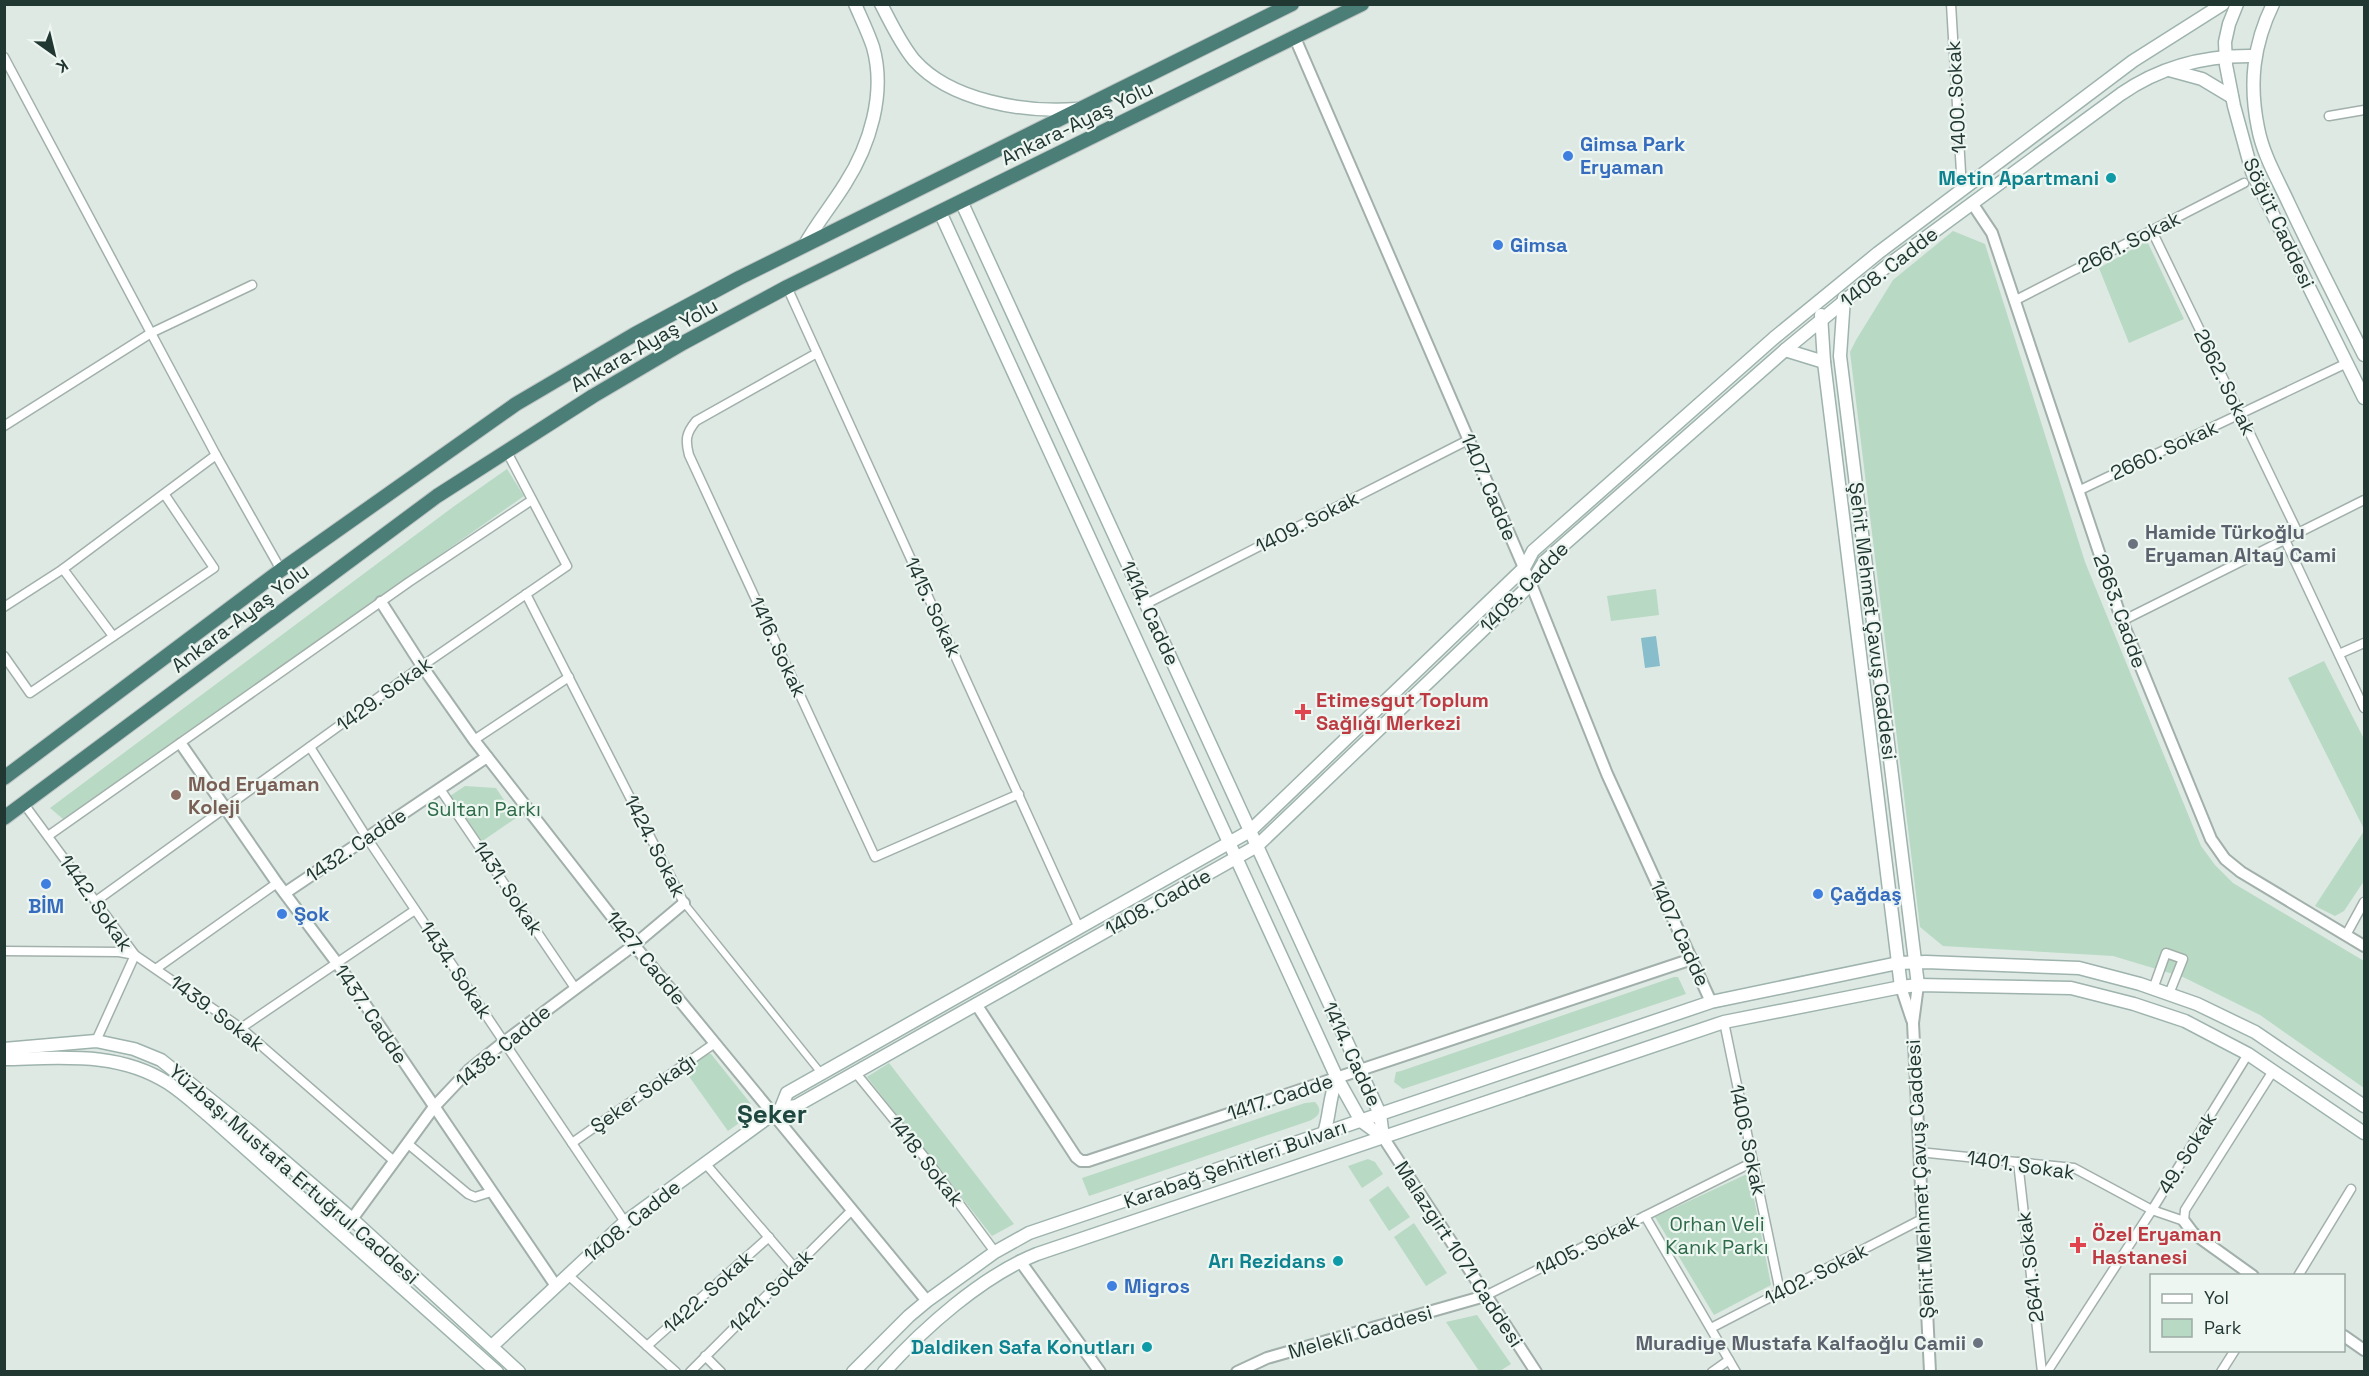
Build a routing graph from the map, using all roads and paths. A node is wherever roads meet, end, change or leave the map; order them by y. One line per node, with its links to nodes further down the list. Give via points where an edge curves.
1 (855, 4): 24 (main road, via 873,49 877,78 874,112 863,152)
2 (881, 4): 15 (main road, via 914,59 950,86 1005,105)
3 (1292, 4): 15 (highway, Ankara-Ayaş Yolu)
4 (1362, 4): 9 (highway, Ankara-Ayaş Yolu)
5 (1951, 4): 19 (street, 1400. Sokak)
6 (2223, 4): 19 (main road, 1408. Cadde, via 2133,61)
7 (2237, 4): 10 (main road, Söğüt Caddesi, via 2229,24)
8 (2273, 4): 11 (main road, Söğüt Caddesi)
9 (1294, 38): 20 (highway, Ankara-Ayaş Yolu); 41 (street, 1407. Cadde)
10 (2226, 56): 11 (main road, 1408. Cadde); 13 (main road, 1408. Cadde); 14 (main road, Söğüt Caddesi)
11 (2255, 56): 35 (main road, Söğüt Caddesi, via 2258,129 2271,166)
12 (4, 57): 32 (street)
13 (2168, 70): 14 (main road, via 2202,79); 21 (main road, 1408. Cadde, via 2134,85)
14 (2232, 97): 37 (main road, Söğüt Caddesi, via 2252,172)
15 (1081, 109): 24 (highway, Ankara-Ayaş Yolu)
16 (2364, 110): 17 (street)
17 (2330, 116)
18 (2244, 183): 23 (street, 2661. Sokak)
19 (1962, 189): 21 (main road); 25 (main road, 1408. Cadde)
20 (961, 201): 22 (highway, Ankara-Ayaş Yolu); 56 (main road, 1414. Cadde)
21 (1972, 203): 29 (street, 2663. Cadde, via 1992,233); 30 (main road, 1408. Cadde)
22 (940, 212): 27 (highway, Ankara-Ayaş Yolu); 79 (main road, 1414. Cadde)
23 (2152, 231): 29 (street, 2661. Sokak); 39 (street, 2662. Sokak)
24 (804, 246): 52 (highway, Ankara-Ayaş Yolu, via 634,334 516,404)
25 (1845, 280): 28 (main road, 1408. Cadde); 30 (main road, Şehit Mehmet Çavuş Caddesi)
26 (252, 285): 32 (street)
27 (787, 287): 34 (street, 1415. Sokak); 42 (highway, Ankara-Ayaş Yolu, via 683,343)
28 (1820, 300): 31 (main road, Şehit Mehmet Çavuş Caddesi); 50 (main road, 1408. Cadde, via 1533,550)
29 (2014, 301): 44 (street, 2663. Cadde)
30 (1843, 302): 31 (main road, 1408. Cadde); 97 (main road, Şehit Mehmet Çavuş Caddesi, via 1840,356)
31 (1821, 320): 33 (main road, 1408. Cadde); 36 (main road, Şehit Mehmet Çavuş Caddesi)
32 (151, 333): 40 (street); 43 (street)
33 (1785, 350): 36 (main road); 53 (main road, 1408. Cadde, via 1544,562)
34 (817, 353): 72 (street, 1415. Sokak); 72 (street, 1416. Sokak, via 696,421 688,431 689,455 875,857)
35 (2364, 355)
36 (1824, 362): 96 (main road, Şehit Mehmet Çavuş Caddesi)
37 (2347, 363): 38 (main road, Söğüt Caddesi); 39 (street, 2660. Sokak)
38 (2364, 398)
39 (2240, 414): 44 (street, 2660. Sokak); 48 (street, 2662. Sokak)
40 (4, 426)
41 (1468, 440): 50 (street, 1407. Cadde); 56 (street, 1409. Sokak)
42 (506, 450): 46 (street, 1429. Sokak); 73 (highway, Ankara-Ayaş Yolu, via 437,496)
43 (216, 456): 45 (street); 52 (street)
44 (2078, 490): 58 (street, 2663. Cadde)
45 (165, 495): 51 (street); 59 (street, via 214,568)
46 (532, 500): 54 (street, 1429. Sokak, via 567,566); 55 (street)
47 (2364, 500): 48 (street)
48 (2298, 533): 49 (street)
49 (2284, 540): 58 (street); 61 (street)
50 (1524, 568): 53 (street, 1407. Cadde); 76 (main road, 1408. Cadde)
51 (63, 569): 57 (street); 59 (street)
52 (281, 570): 70 (highway, Ankara-Ayaş Yolu)
53 (1531, 584): 80 (main road, 1408. Cadde); 94 (street, 1407. Cadde, via 1607,774)
54 (526, 594): 63 (street, 1429. Sokak); 64 (street, 1424. Sokak)
55 (381, 602): 63 (street, 1427. Cadde); 67 (street)
56 (1146, 604): 76 (main road, 1414. Cadde)
57 (4, 607)
58 (2122, 621): 89 (street, 2663. Cadde, via 2211,839 2225,860)
59 (113, 636): 62 (street, via 30,693)
60 (2364, 643): 61 (street)
61 (2339, 654): 65 (street)
62 (4, 656)
63 (422, 666): 66 (street, 1427. Cadde); 68 (street, 1429. Sokak)
64 (569, 677): 66 (street); 86 (street, 1424. Sokak)
65 (2364, 708)
66 (474, 740): 69 (street, 1427. Cadde)
67 (181, 744): 74 (street, 1437. Cadde); 77 (street)
68 (310, 747): 74 (street, 1429. Sokak); 78 (street, 1434. Sokak)
69 (487, 757): 71 (street, 1432. Cadde); 90 (street, 1427. Cadde)
70 (4, 778)
71 (440, 789): 78 (street, 1432. Cadde); 101 (street, 1431. Sokak)
72 (1018, 794): 88 (street, 1415. Sokak)
73 (24, 804): 75 (highway, Ankara-Ayaş Yolu); 77 (street, 1442. Sokak)
74 (225, 808): 82 (street, 1437. Cadde); 84 (street, 1429. Sokak)
75 (4, 818)
76 (1250, 831): 79 (main road, 1408. Cadde); 80 (main road, 1414. Cadde)
77 (48, 836): 84 (street, 1442. Sokak)
78 (367, 838): 83 (street, 1432. Cadde); 87 (street, 1434. Sokak)
79 (1229, 843): 81 (main road, 1414. Cadde); 88 (main road, 1408. Cadde)
80 (1257, 846): 81 (main road, 1408. Cadde); 116 (main road, 1414. Cadde)
81 (1236, 858): 105 (main road, 1408. Cadde); 120 (main road, 1414. Cadde)
82 (277, 883): 83 (street, 1437. Cadde); 98 (street)
83 (285, 893): 95 (street, 1437. Cadde)
84 (96, 901): 93 (street, 1442. Sokak)
85 (2364, 902): 89 (street)
86 (684, 903): 90 (street, 1438. Cadde); 119 (street, 1424. Sokak)
87 (415, 910): 95 (street); 110 (street, 1434. Sokak)
88 (1079, 928): 119 (main road, 1408. Cadde)
89 (2346, 936): 91 (street, 2663. Cadde)
90 (634, 945): 101 (street, 1438. Cadde); 111 (street, 1427. Cadde)
91 (2364, 946)
92 (4, 951): 93 (street, 1439. Sokak)
93 (135, 955): 98 (street, 1439. Sokak); 109 (street, 1442. Sokak)
94 (1692, 959): 104 (street, 1407. Cadde); 116 (street, 1417. Cadde)
95 (337, 963): 108 (street); 122 (street, 1437. Cadde)
96 (1898, 963): 97 (main road, Karabağ Şehitleri Bulvarı); 100 (main road, Şehit Mehmet Çavuş Caddesi); 104 (main road, Karabağ Şehitleri Bulvarı)
97 (1916, 963): 99 (main road, Şehit Mehmet Çavuş Caddesi); 102 (main road, Karabağ Şehitleri Bulvarı, via 2079,968)
98 (157, 968): 108 (street, 1439. Sokak)
99 (1918, 985): 100 (main road, Karabağ Şehitleri Bulvarı); 107 (street, Şehit Mehmet Çavuş Caddesi); 114 (main road, Karabağ Şehitleri Bulvarı, via 2071,988 2185,1021)
100 (1901, 987): 106 (main road, Karabağ Şehitleri Bulvarı); 107 (street, Şehit Mehmet Çavuş Caddesi)
101 (575, 988): 110 (street, 1438. Cadde)
102 (2153, 989): 103 (main road, Karabağ Şehitleri Bulvarı); 103 (street, via 2166,953 2182,959)
103 (2169, 994): 113 (main road, Karabağ Şehitleri Bulvarı, via 2254,1032)
104 (1711, 1002): 124 (main road, Karabağ Şehitleri Bulvarı)
105 (976, 1004): 118 (main road, 1408. Cadde); 120 (street, 1417. Cadde, via 1081,1161)
106 (1724, 1022): 128 (main road, Karabağ Şehitleri Bulvarı); 133 (street, 1406. Sokak)
107 (1913, 1023): 131 (street, Şehit Mehmet Çavuş Caddesi)
108 (241, 1028): 132 (street, 1439. Sokak)
109 (96, 1041): 112 (main road, Yüzbaşı Mustafa Ertuğrul Caddesi); 142 (main road, Yüzbaşı Mustafa Ertuğrul Caddesi, via 134,1049 170,1066)
110 (504, 1042): 122 (street, 1438. Cadde, via 469,1070); 130 (street, 1434. Sokak)
111 (715, 1043): 123 (street, 1427. Cadde); 130 (street, Şeker Sokağı)
112 (4, 1049)
113 (2285, 1052): 117 (main road); 121 (main road, Karabağ Şehitleri Bulvarı)
114 (2248, 1054): 117 (main road, Karabağ Şehitleri Bulvarı); 139 (street, 49. Sokak)
115 (4, 1059): 145 (main road, Yüzbaşı Mustafa Ertuğrul Caddesi, via 93,1058 158,1077 208,1115)
116 (1360, 1071): 120 (street, 1417. Cadde); 124 (main road, 1414. Cadde)
117 (2273, 1071): 127 (main road, Karabağ Şehitleri Bulvarı); 143 (street, 49. Sokak, via 2185,1210)
118 (855, 1072): 123 (main road, 1408. Cadde, via 796,1106); 147 (street, 1418. Sokak)
119 (821, 1073): 123 (main road, 1408. Cadde, via 787,1093)
120 (1336, 1078): 125 (main road, 1414. Cadde); 126 (main road)
121 (2364, 1106)
122 (434, 1107): 129 (street, 1438. Cadde); 137 (street, 1437. Cadde)
123 (777, 1111): 135 (main road, 1408. Cadde); 138 (street, 1427. Cadde)
124 (1380, 1114): 125 (main road, Karabağ Şehitleri Bulvarı); 128 (main road, 1414. Cadde)
125 (1361, 1121): 126 (main road, Karabağ Şehitleri Bulvarı); 128 (main road, 1414. Cadde)
126 (1324, 1133): 147 (main road, Karabağ Şehitleri Bulvarı, via 1029,1233)
127 (2364, 1133)
128 (1383, 1137): 148 (main road, Karabağ Şehitleri Bulvarı); 155 (street, Malazgirt 1071 Caddesi)
129 (407, 1143): 132 (street, 1438. Cadde); 137 (street, via 468,1194 475,1197)
130 (572, 1143): 144 (street, 1434. Sokak)
131 (1919, 1152): 134 (street, 1401. Sokak); 141 (street, Şehit Mehmet Çavuş Caddesi)
132 (394, 1161): 142 (street, 1438. Cadde)
133 (1753, 1162): 140 (street, 1405. Sokak); 154 (street, 1406. Sokak)
134 (2018, 1162): 139 (street, 1401. Sokak, via 2074,1168); 178 (street, 2641. Sokak)
135 (705, 1163): 144 (main road, 1408. Cadde); 146 (street)
136 (2351, 1189): 151 (street)
137 (492, 1192): 153 (street, 1437. Cadde)
138 (852, 1210): 149 (street, 1421. Sokak); 156 (street, 1427. Cadde)
139 (2152, 1210): 143 (street, 1401. Sokak); 178 (street, 49. Sokak)
140 (1645, 1216): 155 (street, 1405. Sokak); 157 (street)
141 (1922, 1219): 154 (street, 1402. Sokak); 177 (street, Şehit Mehmet Çavuş Caddesi)
142 (352, 1220): 145 (main road); 159 (main road, Yüzbaşı Mustafa Ertuğrul Caddesi)
143 (2184, 1221): 150 (street, via 2193,1233)
144 (625, 1222): 152 (main road, 1408. Cadde)
145 (341, 1232): 165 (main road, Yüzbaşı Mustafa Ertuğrul Caddesi)
146 (769, 1237): 149 (street); 160 (street, 1422. Sokak)
147 (995, 1251): 156 (main road, Karabağ Şehitleri Bulvarı)
148 (1020, 1261): 171 (main road, Karabağ Şehitleri Bulvarı, via 934,1321); 172 (street)
149 (795, 1268): 163 (street, 1421. Sokak)
150 (2252, 1274)
151 (2299, 1274)
152 (568, 1275): 153 (main road, 1408. Cadde); 160 (street)
153 (556, 1286): 159 (main road, 1408. Cadde)
154 (1780, 1292): 157 (street, 1402. Sokak)
155 (1485, 1296): 173 (street, Melekli Caddesi, via 1267,1358); 174 (street, Malazgirt 1071 Caddesi)
156 (927, 1301): 170 (main road, Karabağ Şehitleri Bulvarı)
157 (1711, 1328): 164 (street)
158 (2345, 1337): 161 (street)
159 (492, 1346): 166 (main road, Yüzbaşı Mustafa Ertuğrul Caddesi)
160 (647, 1346): 167 (street)
161 (2364, 1350)
162 (2234, 1352): 179 (street)
163 (705, 1356): 168 (street, 1421. Sokak); 169 (street)
164 (1729, 1360): 175 (street); 176 (street)
165 (497, 1371)
166 (519, 1371)
167 (676, 1371)
168 (690, 1371)
169 (722, 1371)
170 (853, 1371)
171 (884, 1371)
172 (1100, 1371)
173 (1237, 1371)
174 (1536, 1371)
175 (1712, 1371)
176 (1736, 1371)
177 (1930, 1371)
178 (2045, 1371)
179 (2221, 1371)

